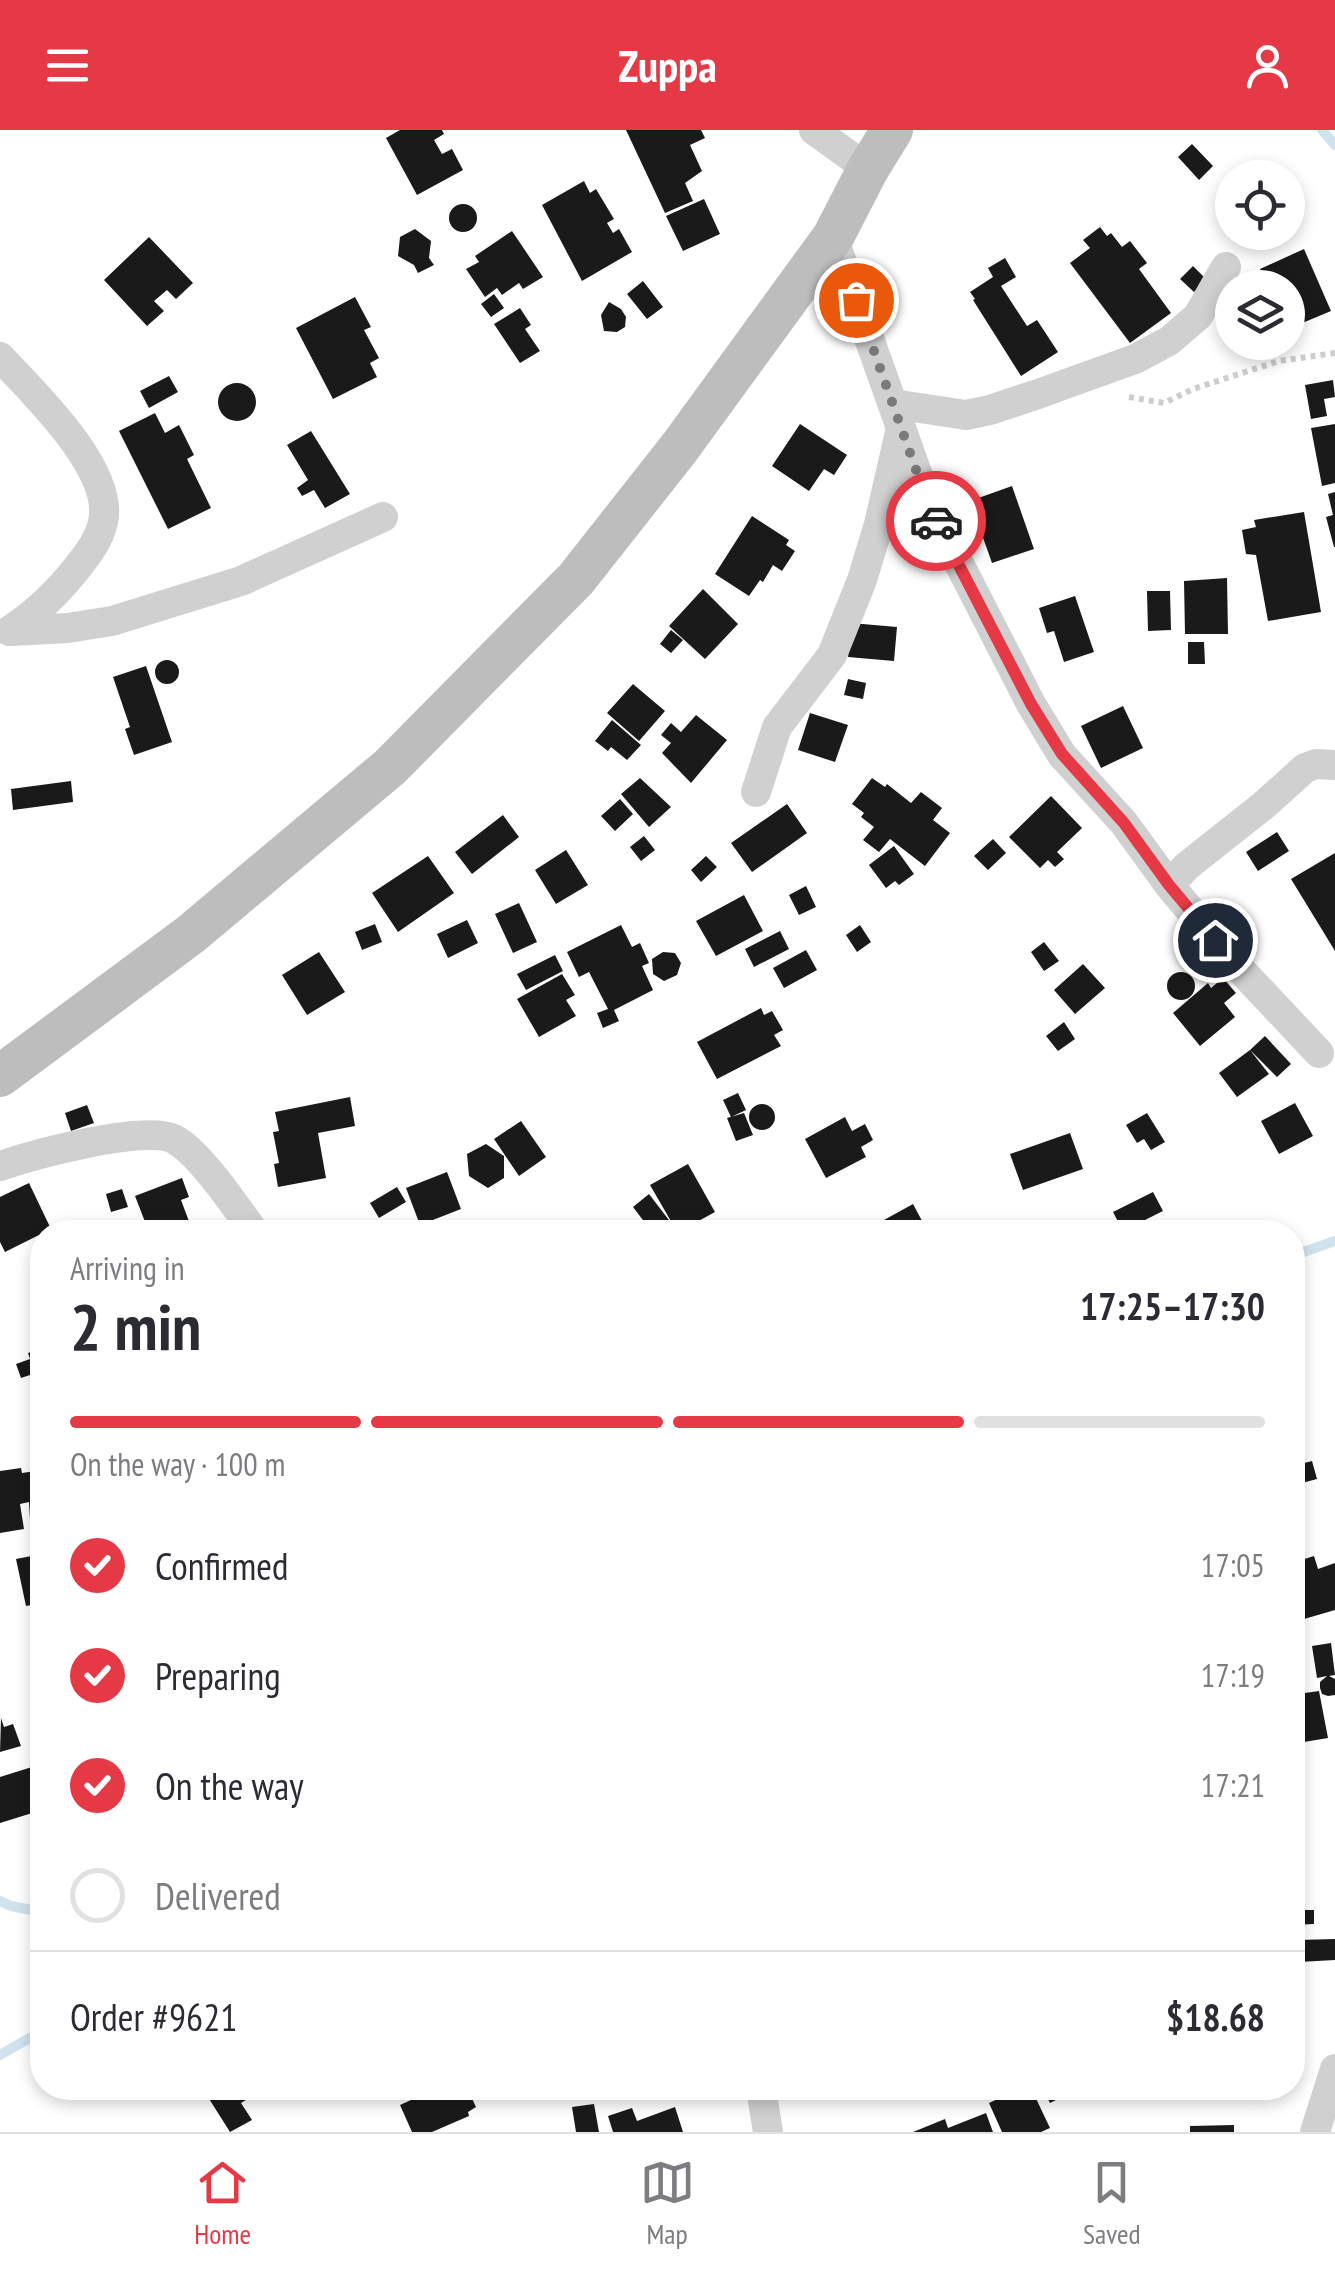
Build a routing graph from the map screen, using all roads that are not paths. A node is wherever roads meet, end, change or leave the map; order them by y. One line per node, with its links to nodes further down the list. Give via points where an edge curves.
1 (814, 130): 3 (street)
2 (892, 130): 3 (main road)
3 (868, 169): 4 (main road)
4 (833, 237): 7 (street); 14 (main road, via 576,579 390,767 192,934)
5 (1226, 267): 7 (street, via 1198,316 1135,359 990,410)
6 (0, 357): 9 (street, via 86,459 103,498 104,520 66,582)
7 (897, 416): 11 (street, via 880,524 862,580 832,654 777,726); 12 (street, via 927,501 1031,704 1062,754)
8 (383, 518): 9 (street, via 241,581 112,622)
9 (5, 631)
10 (1335, 765): 12 (street, via 1305,768)
11 (756, 792)
12 (1169, 885): 13 (street)
13 (1319, 1053)
14 (0, 1076)
15 (0, 1166): 16 (street, via 159,1134 183,1146)
16 (246, 1220)
17 (1335, 2069): 20 (street)
18 (763, 2100): 19 (street)
19 (768, 2132)
20 (1315, 2132)

